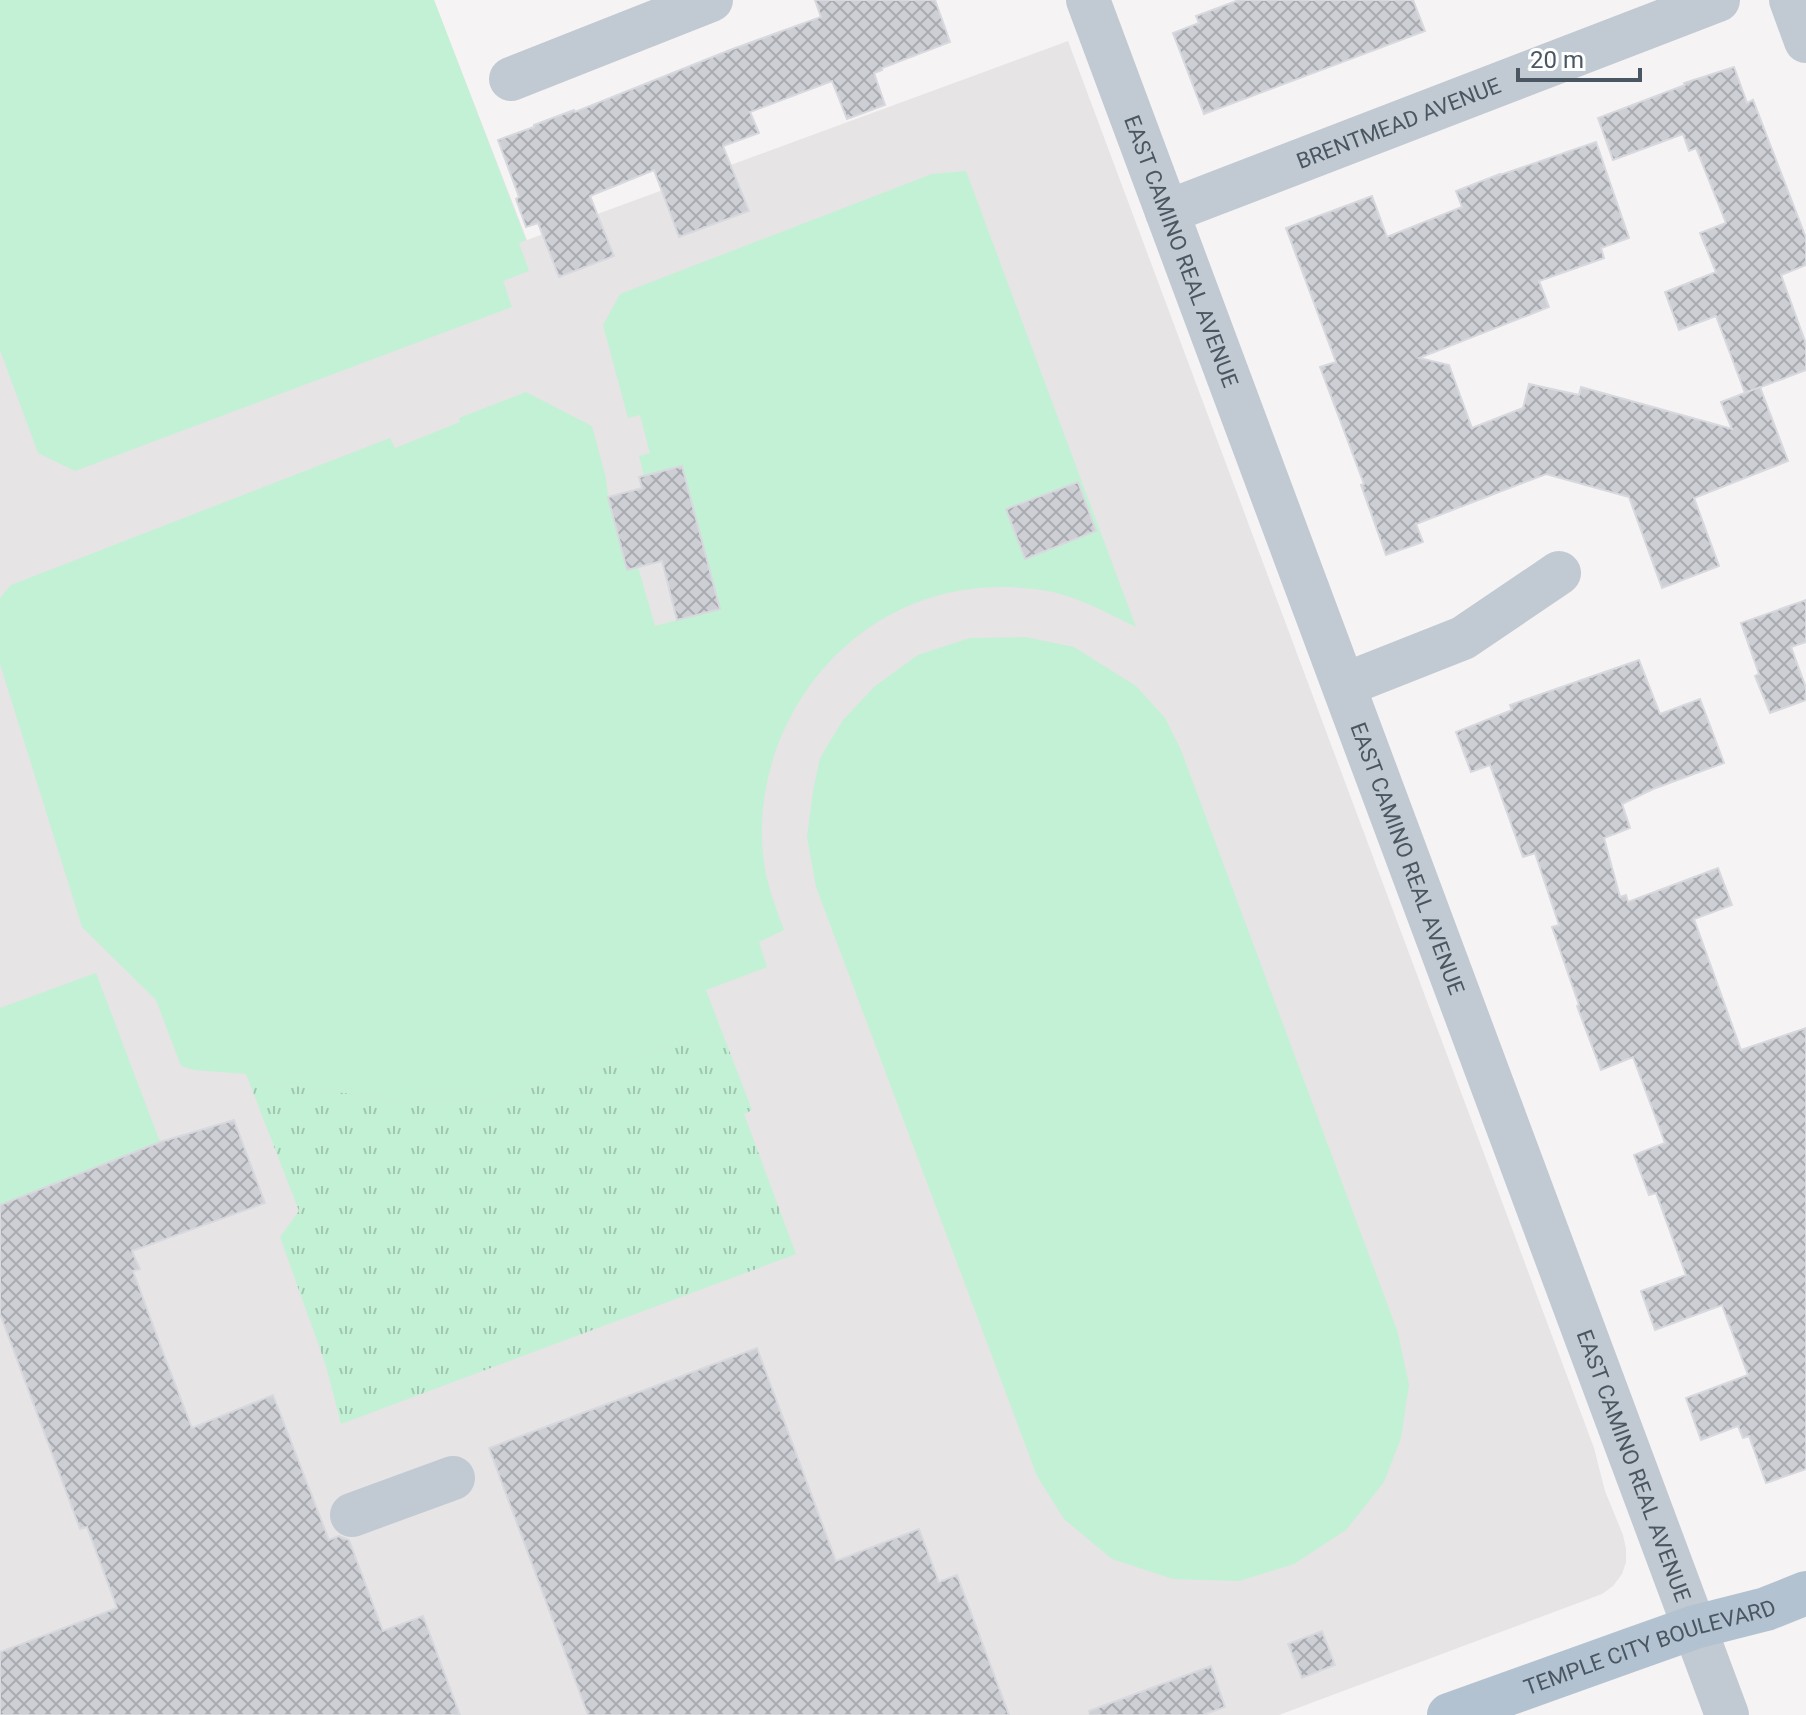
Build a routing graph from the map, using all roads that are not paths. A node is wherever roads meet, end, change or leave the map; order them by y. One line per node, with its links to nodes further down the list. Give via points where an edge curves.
1 (711, 0): 6 (street)
2 (1088, 0): 7 (street, EAST CAMINO REAL AVENUE)
3 (1718, 0): 7 (street, BRENTMEAD AVENUE)
4 (1791, 0): 5 (street)
5 (1806, 41)
6 (511, 79)
7 (1167, 212): 9 (street, EAST CAMINO REAL AVENUE)
8 (1559, 573): 9 (street, via 1463,638)
9 (1344, 685): 13 (street, EAST CAMINO REAL AVENUE)
10 (453, 1478): 11 (street)
11 (352, 1515)
12 (1806, 1593): 13 (main road, TEMPLE CITY BOULEVARD)
13 (1695, 1627): 14 (main road, TEMPLE CITY BOULEVARD); 15 (street, EAST CAMINO REAL AVENUE)
14 (1449, 1715)
15 (1727, 1715)

